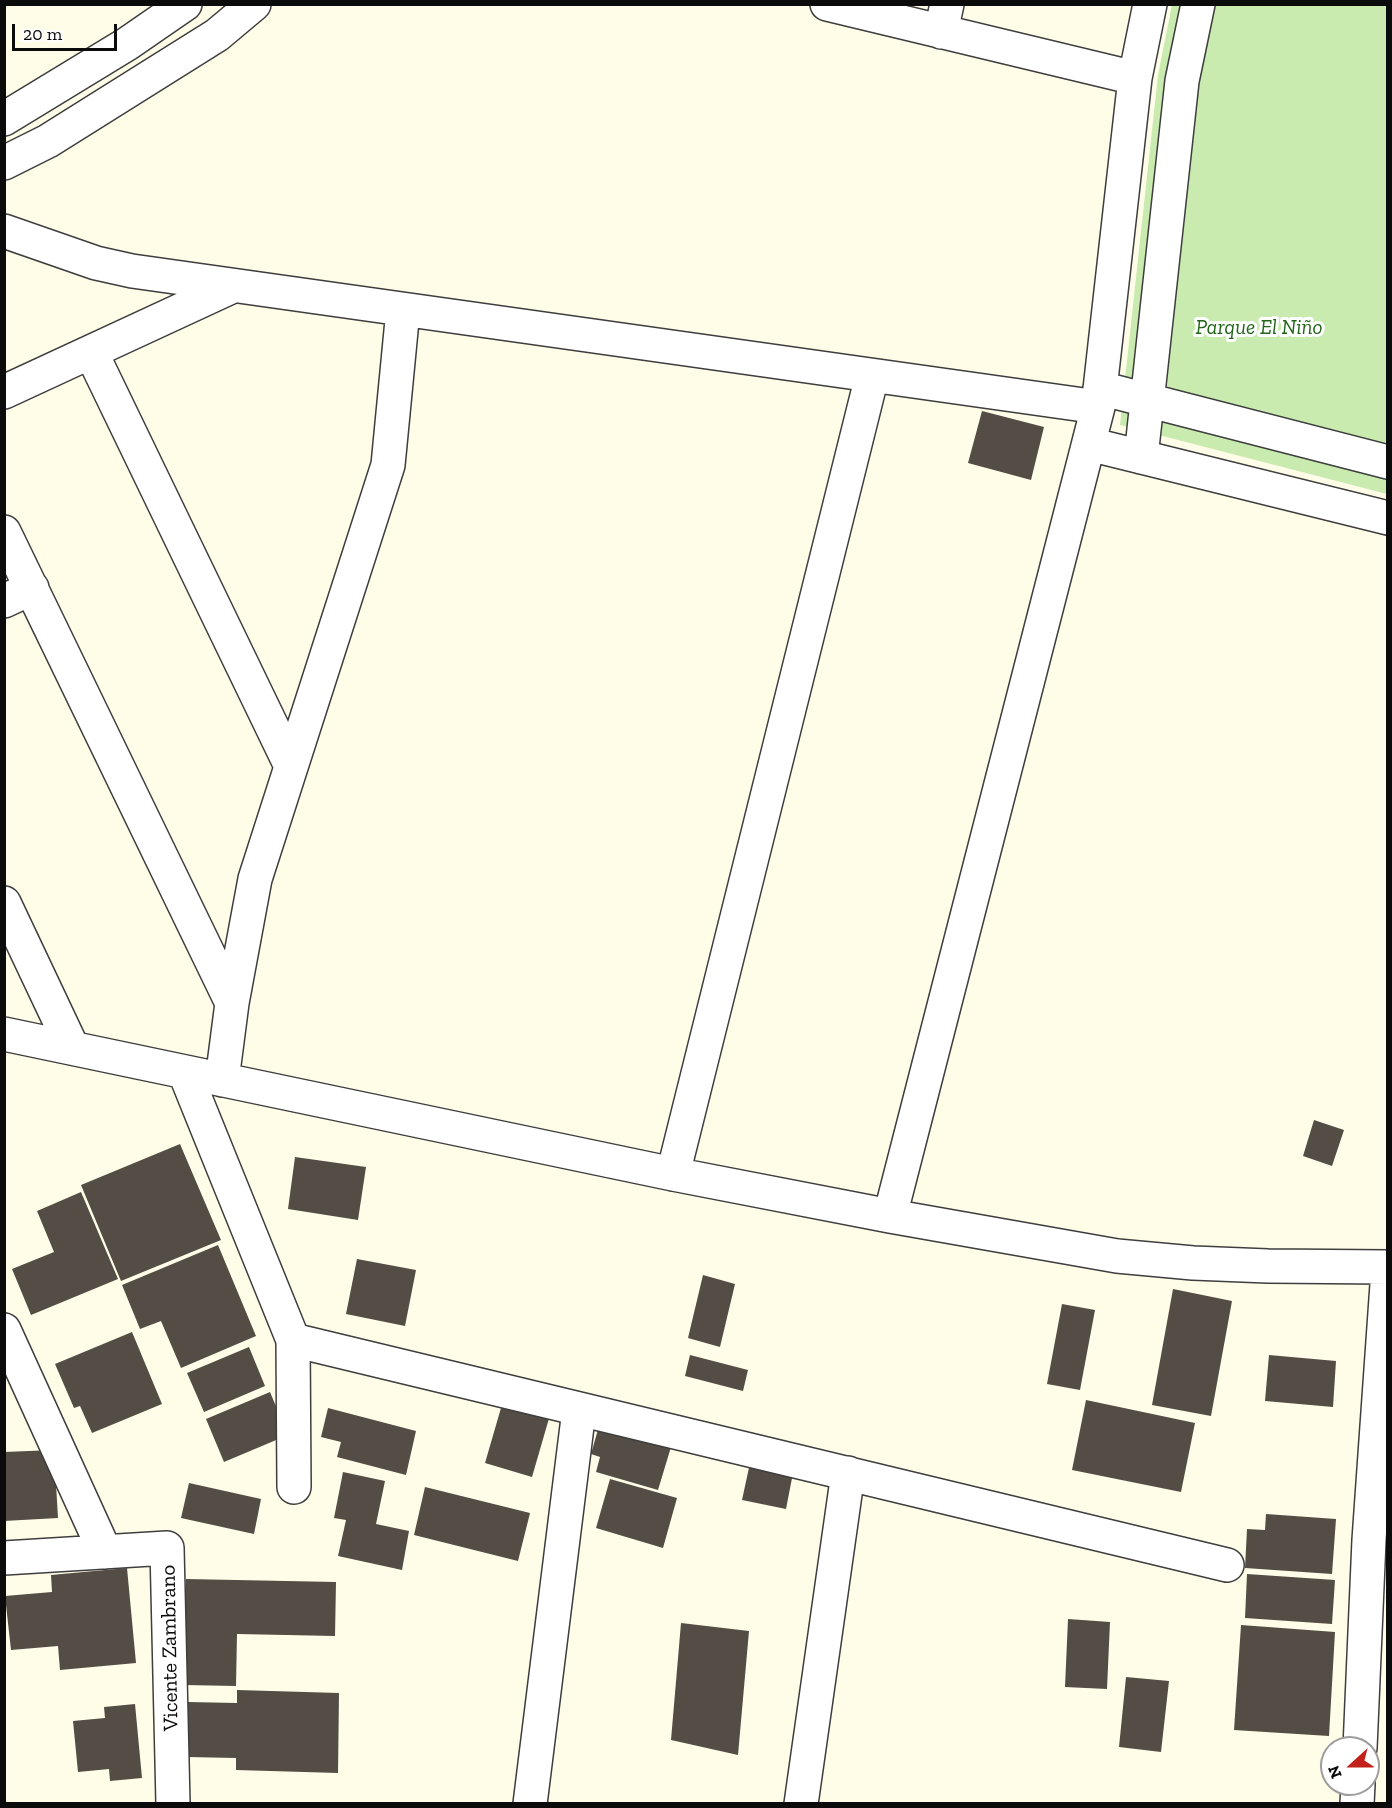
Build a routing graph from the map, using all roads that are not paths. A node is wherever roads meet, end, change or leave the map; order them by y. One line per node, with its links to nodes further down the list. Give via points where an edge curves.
1 (185, 4): 8 (street)
2 (254, 4): 9 (street, via 197,48 48,141)
3 (827, 4): 6 (street)
4 (1150, 4): 7 (street)
5 (1198, 4): 17 (street, via 1182,81)
6 (944, 18): 7 (street)
7 (1134, 78): 16 (street)
8 (4, 119)
9 (4, 163)
10 (4, 231): 11 (street, via 96,263)
11 (233, 286): 12 (street); 13 (street)
12 (403, 310): 14 (street); 24 (street, via 388,465)
13 (91, 352): 15 (street); 24 (street)
14 (872, 376): 16 (street); 31 (street)
15 (4, 392)
16 (1099, 397): 17 (street); 18 (street)
17 (1146, 400): 19 (street); 20 (street)
18 (1089, 444): 19 (street); 32 (street)
19 (1141, 457): 21 (street)
20 (1388, 462)
21 (1388, 518)
22 (4, 532): 23 (street)
23 (18, 595): 26 (street)
24 (291, 766): 26 (street, via 255,879)
25 (4, 903): 28 (street)
26 (232, 1003): 30 (street)
27 (4, 1034): 28 (street)
28 (72, 1047): 29 (street)
29 (185, 1073): 30 (street); 35 (street)
30 (222, 1080): 31 (street)
31 (673, 1174): 32 (street)
32 (890, 1216): 33 (street, via 1128,1257)
33 (1388, 1269): 39 (street)
34 (4, 1330): 40 (street)
35 (293, 1340): 36 (street); 38 (street)
36 (579, 1410): 37 (street); 46 (street)
37 (849, 1473): 42 (street); 47 (street)
38 (294, 1487)
39 (1378, 1540): 43 (street)
40 (105, 1552): 41 (street, Vicente Zambrano); 45 (street, Vicente Zambrano, via 167,1548)
41 (4, 1558)
42 (1227, 1565)
43 (1375, 1666): 44 (street)
44 (1362, 1736)
45 (173, 1803)
46 (530, 1803)
47 (801, 1803)

